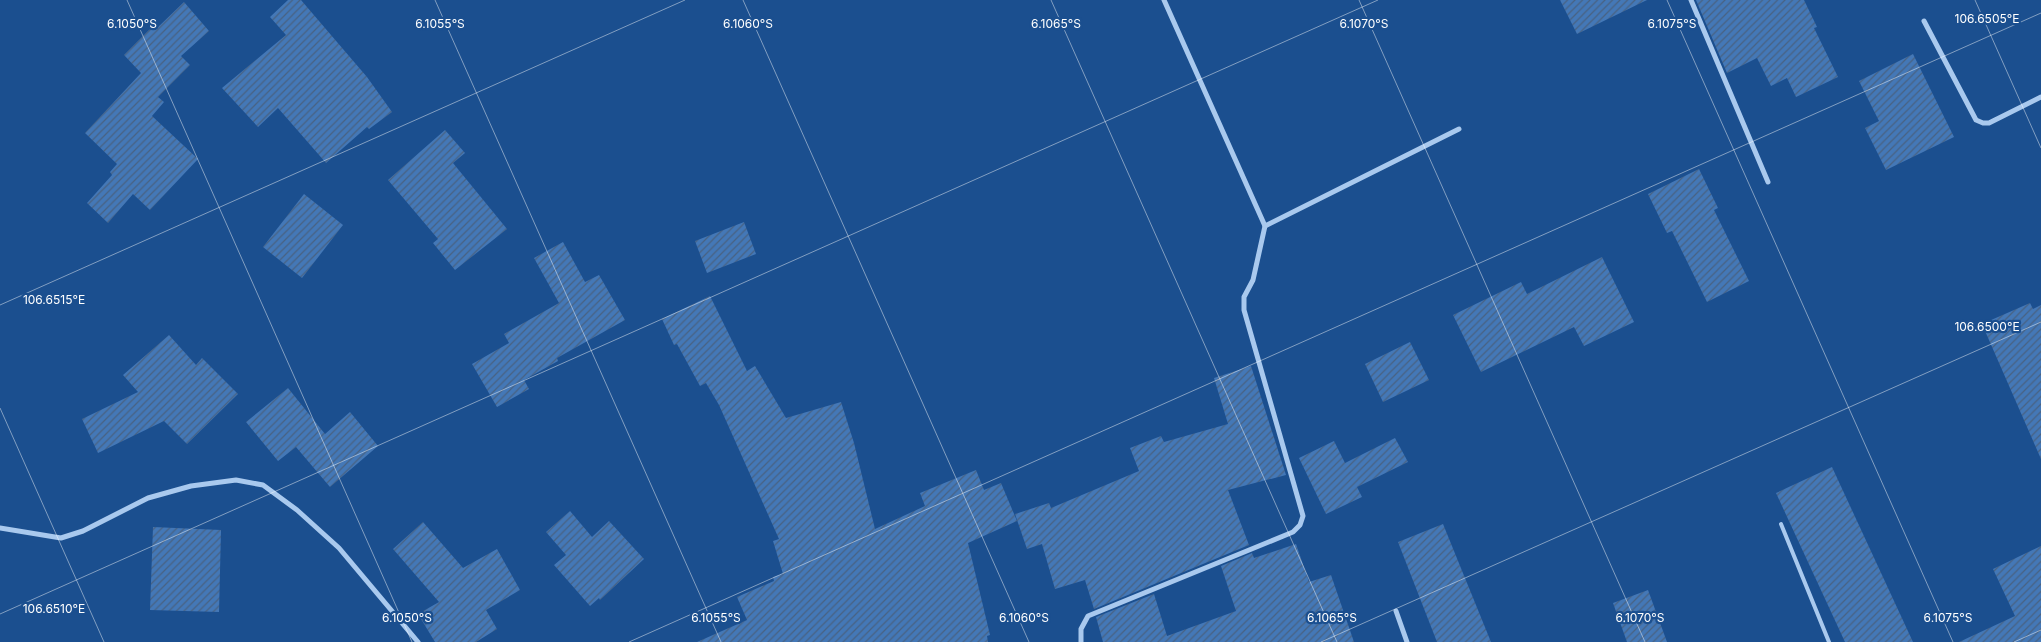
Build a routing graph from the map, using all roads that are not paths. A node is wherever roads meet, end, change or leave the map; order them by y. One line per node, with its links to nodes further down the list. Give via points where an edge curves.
1 (1164, 0): 7 (street)
2 (1690, 0): 6 (street)
3 (1924, 21): 4 (street, via 1976,120 1989,123)
4 (2041, 97)
5 (1459, 130): 7 (street)
6 (1768, 182)
7 (1265, 226): 12 (street, via 1253,280 1244,297 1244,310 1303,516 1300,525 1293,532 1088,616 1081,629)
8 (1781, 524): 14 (lane)
9 (0, 528): 11 (street, via 61,538 84,531 148,498 191,486 236,480 263,486 297,510 339,548)
10 (1396, 611): 13 (street)
11 (418, 642)
12 (1082, 642)
13 (1407, 642)
14 (1829, 642)

